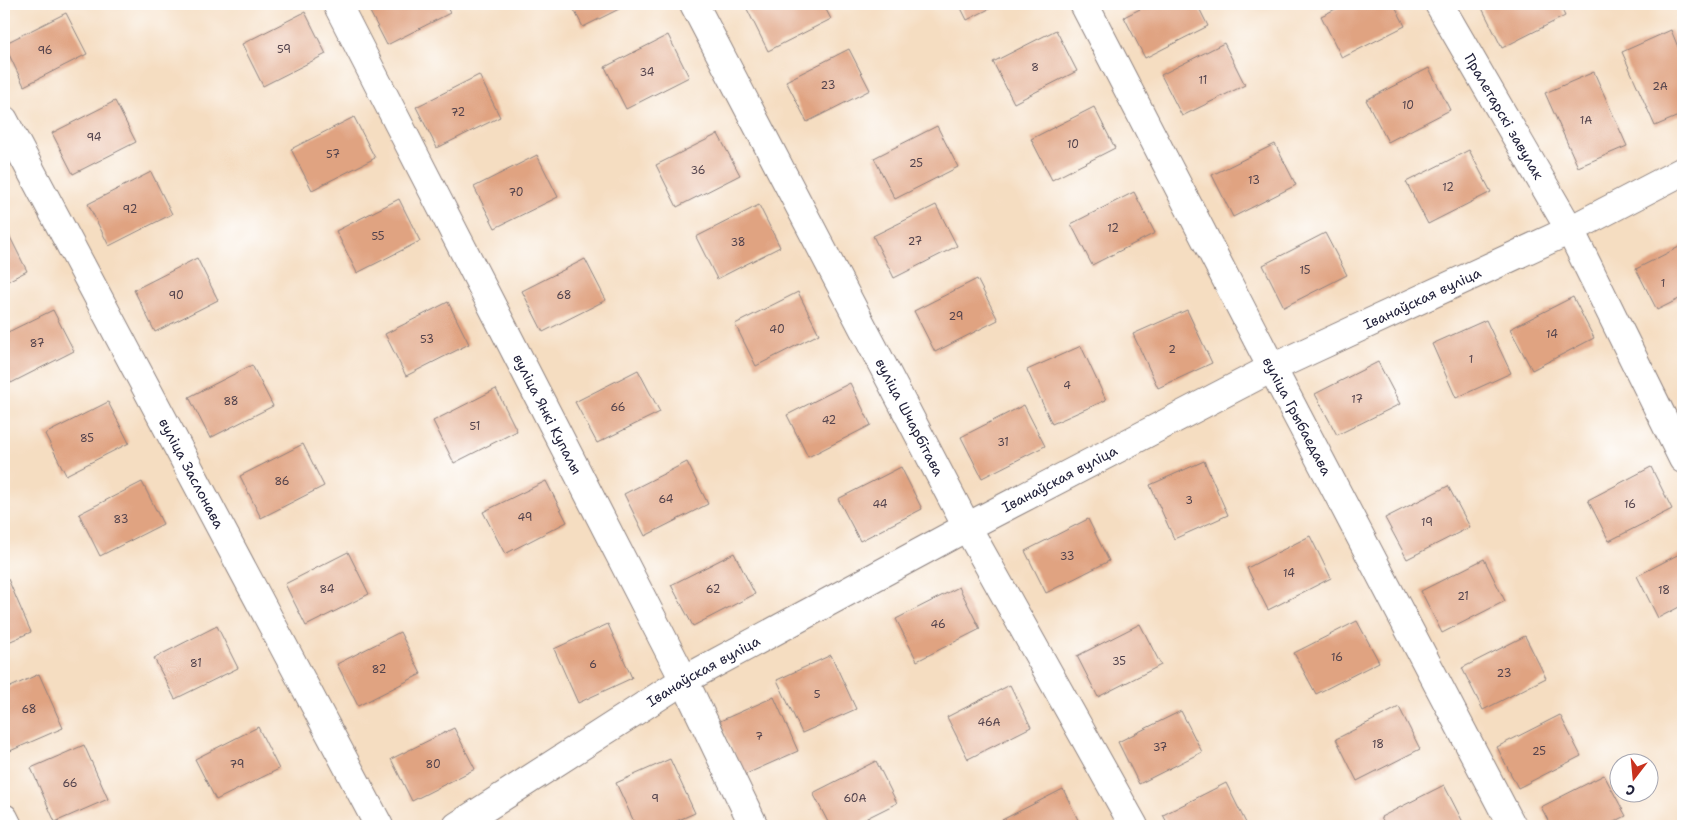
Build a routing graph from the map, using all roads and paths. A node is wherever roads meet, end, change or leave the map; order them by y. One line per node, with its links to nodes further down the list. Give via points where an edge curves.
1 (337, 4): 11 (street, вуліца Янкі Купалы)
2 (694, 4): 10 (street, вуліца Шчарбітава)
3 (1084, 4): 8 (street, вуліца Грыбаедава)
4 (1440, 4): 7 (street, Пралетарскі завулак)
5 (4, 120): 14 (street, вуліца Заслонава)
6 (1683, 171): 7 (street, Іванаўская вуліца)
7 (1570, 230): 8 (street, Іванаўская вуліца); 9 (street, Пралетарскі завулак)
8 (1272, 368): 10 (street, Іванаўская вуліца); 18 (street, вуліца Грыбаедава)
9 (1683, 458)
10 (967, 527): 11 (street, Іванаўская вуліца); 17 (street, вуліца Шчарбітава)
11 (684, 680): 15 (street, Іванаўская вуліца); 16 (street, вуліца Янкі Купалы)
12 (4, 818): 13 (street)
13 (8, 826)
14 (379, 826)
15 (457, 826)
16 (754, 826)
17 (1134, 826)
18 (1512, 826)

